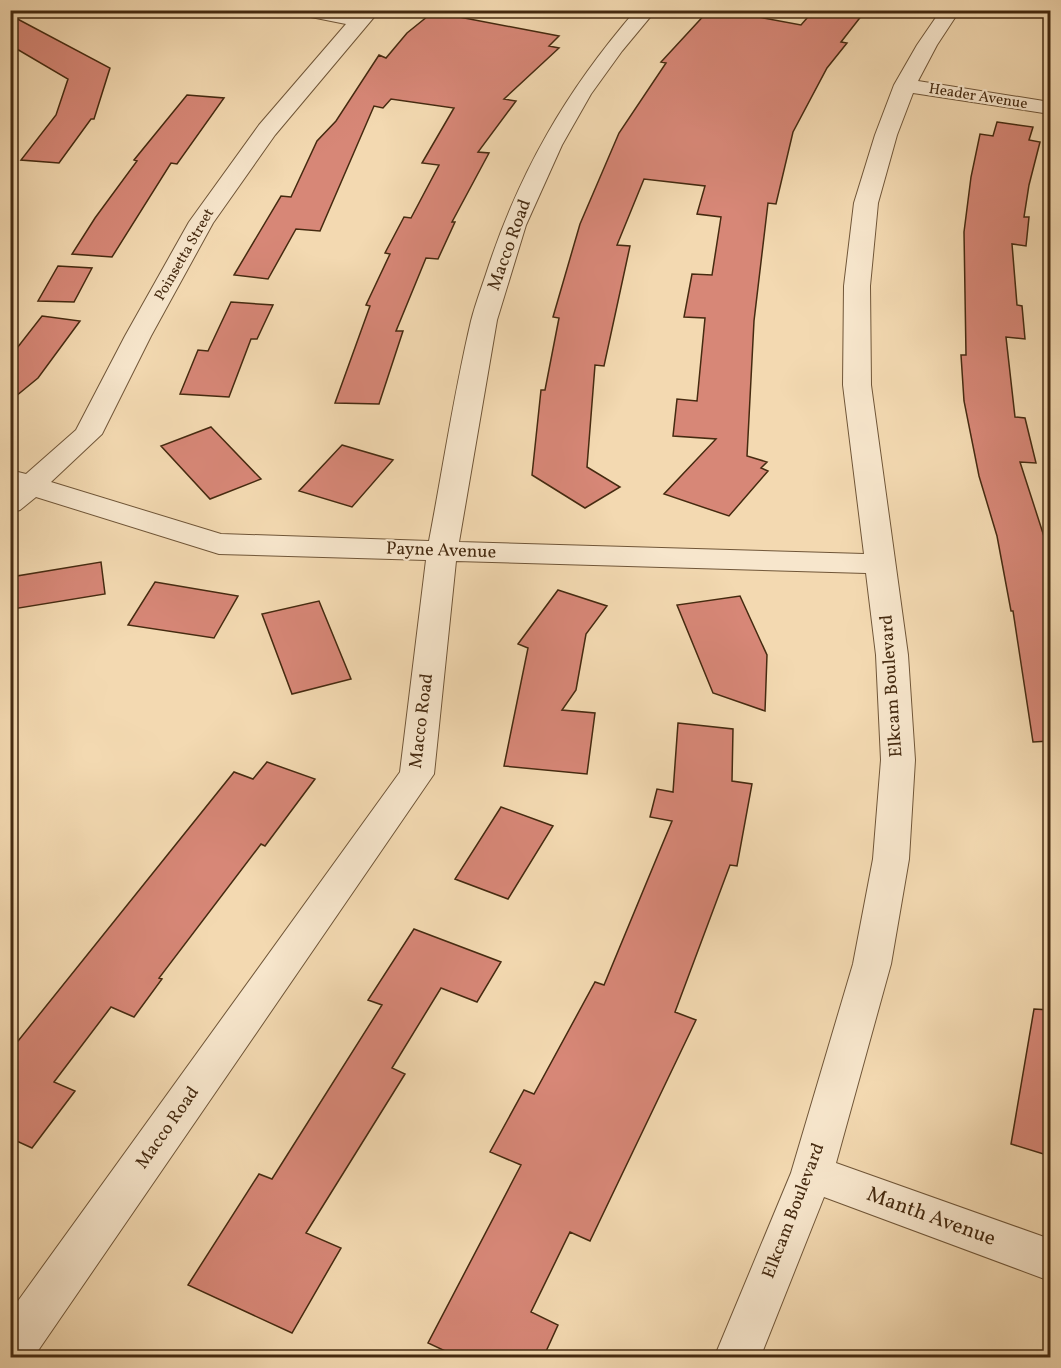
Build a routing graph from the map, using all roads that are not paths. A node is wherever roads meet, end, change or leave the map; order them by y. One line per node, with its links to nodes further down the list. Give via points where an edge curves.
1 (303, 10): 4 (street)
2 (647, 10): 8 (street, Macco Road, via 581,93 551,145 514,225 484,320)
3 (951, 10): 5 (street, Elkcam Boulevard)
4 (365, 16): 7 (street, Poinsetta Street, via 267,130 201,222 88,434)
5 (905, 86): 6 (street, Header Avenue); 9 (street, Elkcam Boulevard, via 885,135 866,203 857,286 857,385)
6 (1050, 108)
7 (17, 490): 8 (street, Payne Avenue, via 219,544)
8 (442, 551): 9 (street, Payne Avenue); 12 (street, Macco Road, via 417,774)
9 (881, 564): 10 (street, Elkcam Boulevard, via 892,654 898,760 891,859 872,964)
10 (812, 1173): 11 (street, Manth Avenue); 13 (street, Elkcam Boulevard)
11 (1050, 1260)
12 (10, 1352)
13 (737, 1358)

